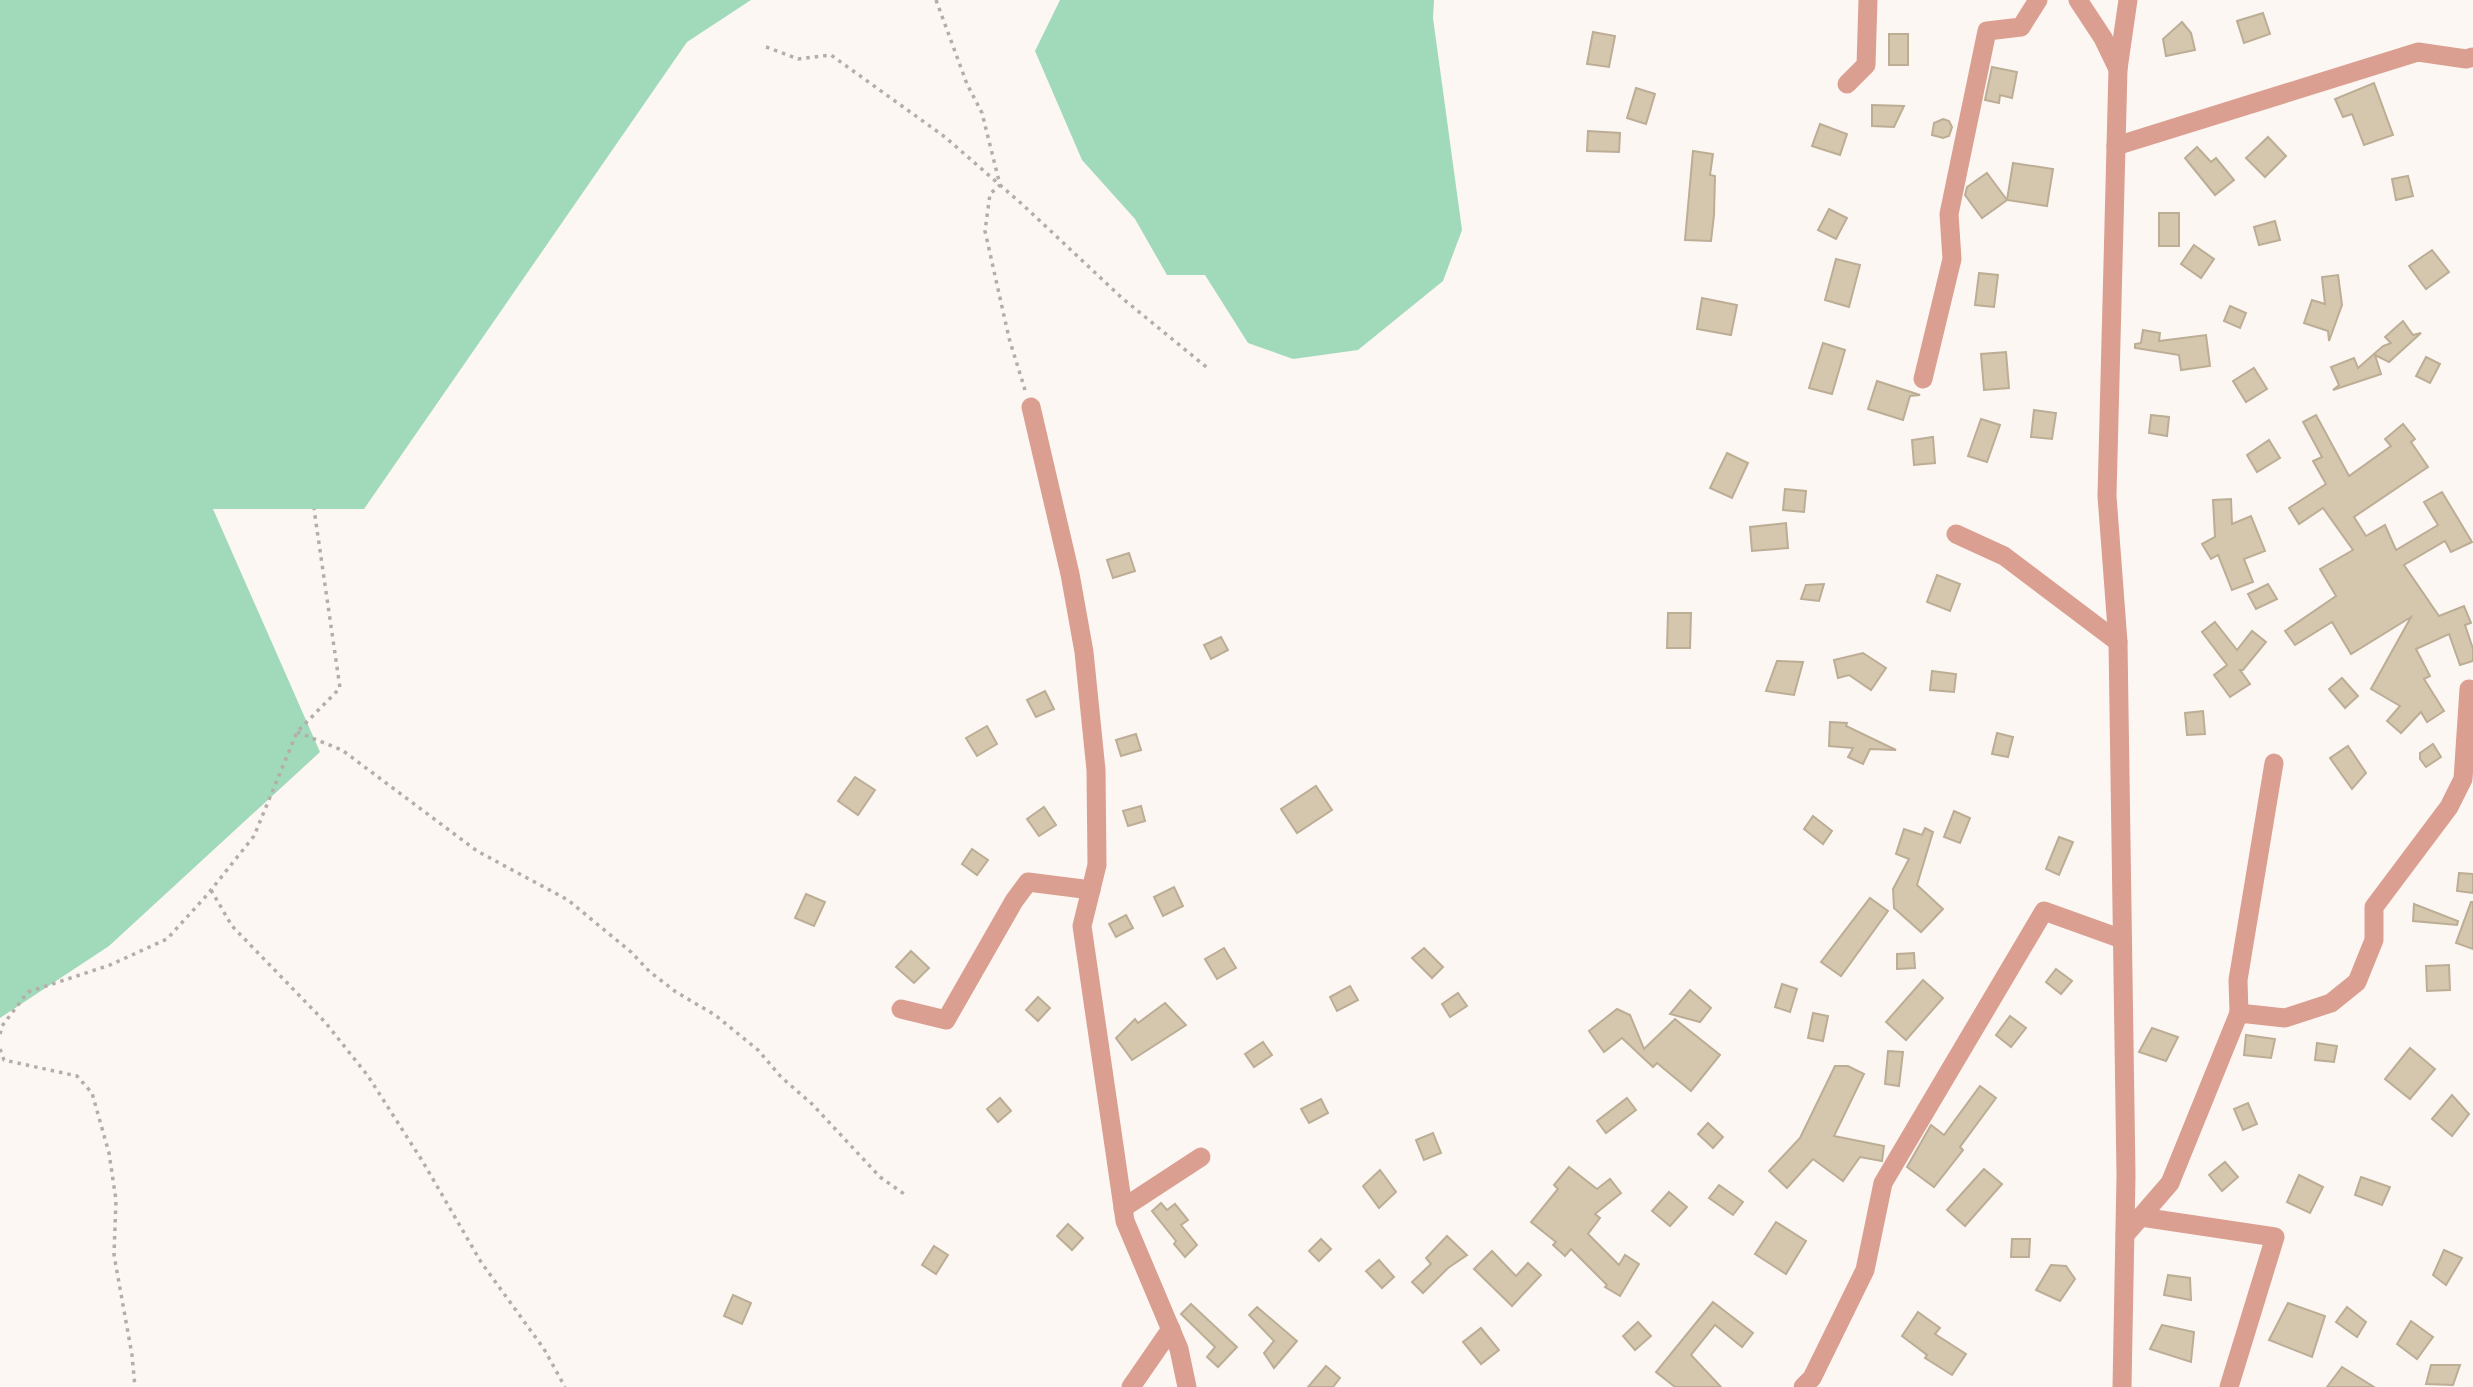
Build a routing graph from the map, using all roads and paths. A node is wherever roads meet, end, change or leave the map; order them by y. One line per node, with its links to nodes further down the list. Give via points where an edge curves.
1 (936, 0): 11 (path, via 982,113)
2 (1868, 0): 9 (street, via 1866,65)
3 (2038, 0): 13 (street, via 2021,27 1987,31 1950,214 1952,259)
4 (2078, 0): 8 (street)
5 (2128, 0): 8 (street)
6 (766, 47): 11 (path, via 798,59 831,55 934,129)
7 (2473, 57): 10 (street, via 2466,60 2418,52)
8 (2118, 69): 10 (street)
9 (1847, 84)
10 (2116, 146): 17 (street, via 2107,496)
11 (1000, 185): 12 (path, via 1122,299); 14 (path, via 990,194 985,231 1009,338)
12 (1210, 370)
13 (1923, 379)
14 (1031, 407): 22 (street, via 1084,652 1096,770 1097,865)
15 (314, 509): 19 (path, via 340,688)
16 (1956, 534): 17 (street, via 2004,556)
17 (2118, 642): 23 (street)
18 (2469, 688): 25 (street, via 2463,779 2449,807 2374,907 2374,940 2357,982 2331,1003 2285,1017)
19 (297, 732): 21 (path, via 254,836); 29 (path, via 342,750 477,851 568,900 650,972 758,1050 880,1177)
20 (2274, 763): 25 (street, via 2238,980)
21 (211, 890): 26 (path, via 167,939 110,965 27,992); 35 (path, via 232,926 325,1022 368,1076 481,1262 544,1349)
22 (1091, 890): 24 (street, via 1028,882 946,1020); 30 (street, via 1082,926)
23 (2122, 939): 32 (street); 38 (street, via 2044,911 1883,1183 1865,1270 1812,1378)
24 (901, 1009)
25 (2239, 1013): 31 (street, via 2170,1183)
26 (0, 1034)
27 (0, 1049): 34 (path, via 4,1060 77,1076 92,1093 111,1164 116,1200 114,1255)
28 (1201, 1157): 30 (street)
29 (907, 1196)
30 (1123, 1208): 33 (street)
31 (2141, 1217): 32 (street); 40 (street, via 2275,1237)
32 (2125, 1236): 39 (street)
33 (1171, 1329): 36 (street); 37 (street)
34 (135, 1387)
35 (565, 1387)
36 (1131, 1387)
37 (1187, 1387)
38 (1803, 1387)
39 (2122, 1387)
40 (2229, 1387)

